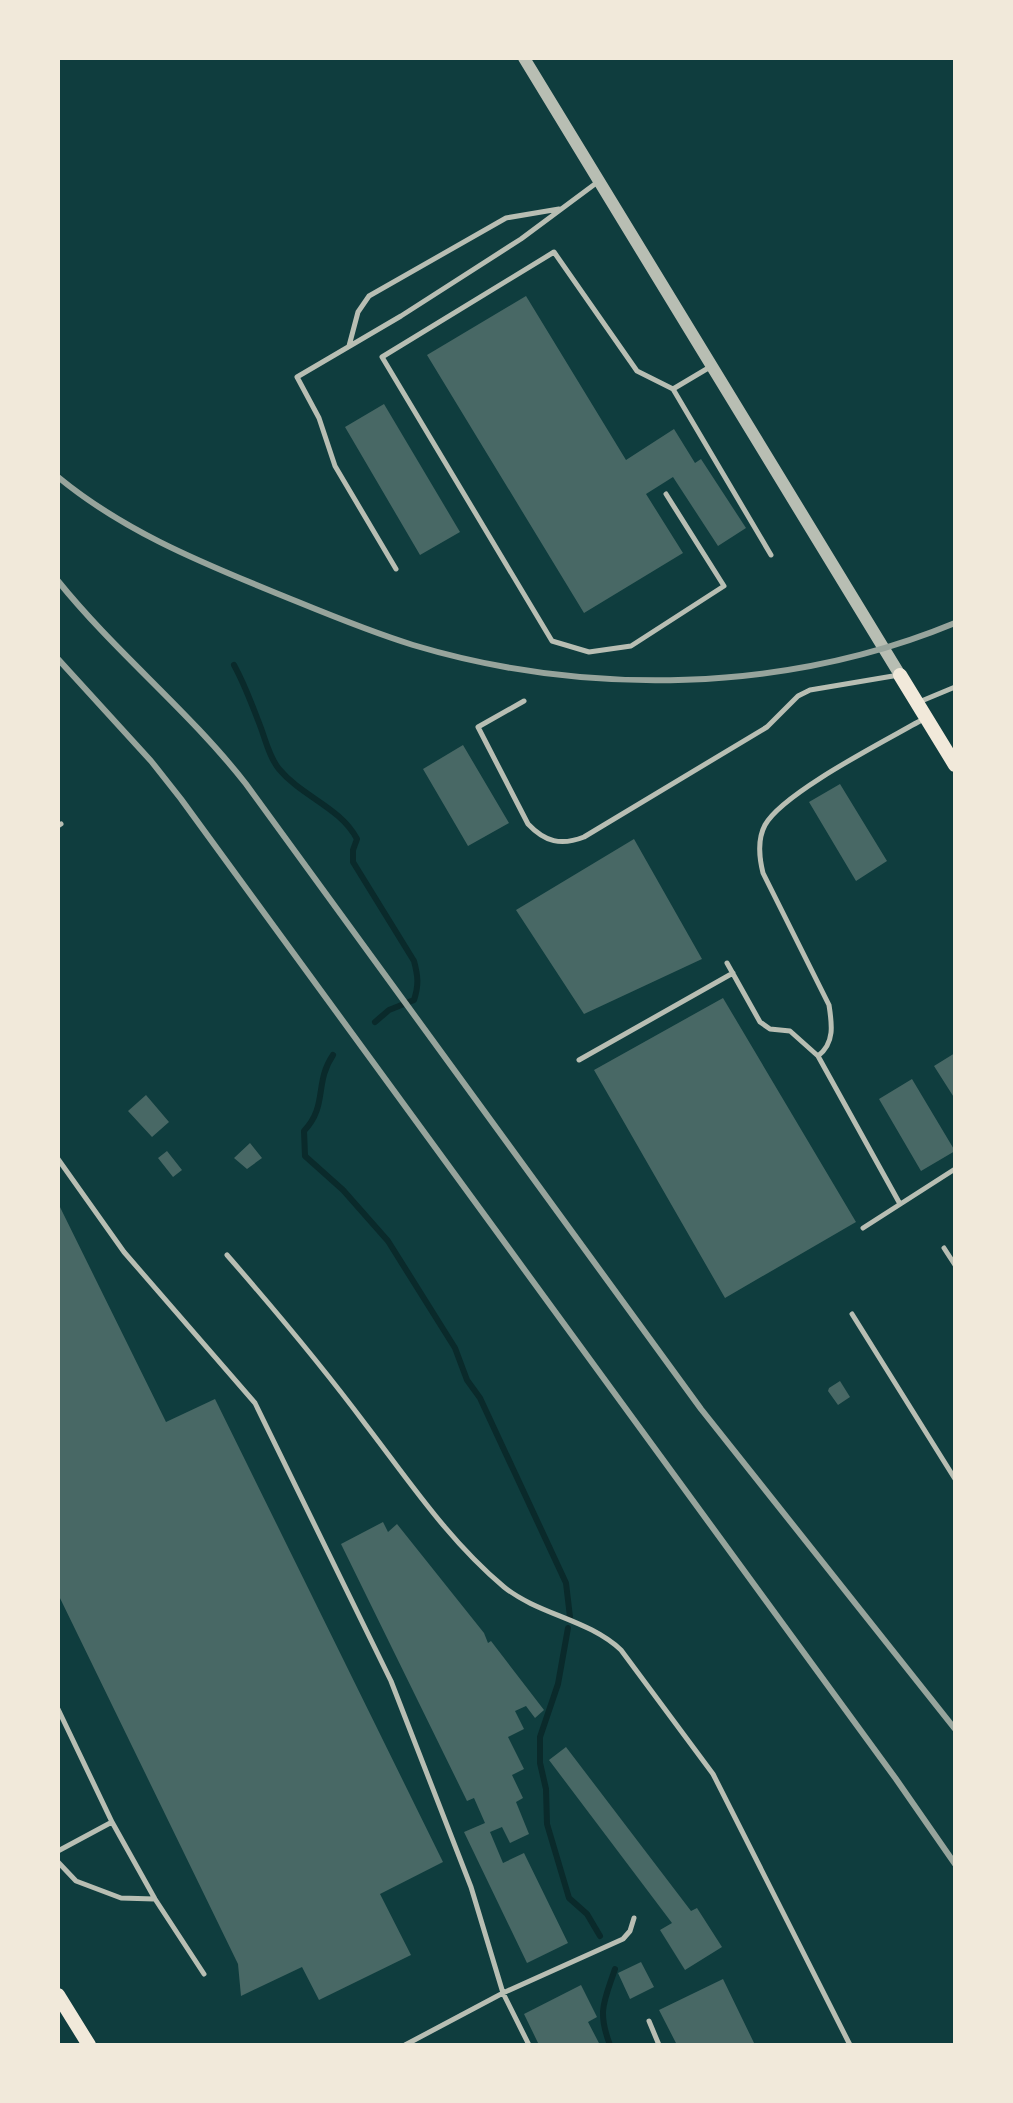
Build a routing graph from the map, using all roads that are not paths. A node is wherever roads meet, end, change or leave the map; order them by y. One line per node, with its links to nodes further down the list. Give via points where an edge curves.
1 (524, 58): 2 (street)
2 (600, 180): 3 (lane); 5 (street)
3 (561, 209): 4 (lane); 4 (lane, via 506,218 369,296 358,312)
4 (348, 347): 9 (lane, via 297,377 319,418 335,466)
5 (710, 367): 6 (lane); 10 (street)
6 (673, 389): 7 (lane, via 637,371 554,252 382,357 552,641 589,652 631,646 724,586); 8 (lane)
7 (666, 494)
8 (771, 555)
9 (396, 569)
10 (900, 675): 12 (lane, via 798,696 767,727 570,843 548,840 528,824 478,727); 13 (main road)
11 (955, 687): 13 (lane)
12 (524, 701)
13 (917, 702): 14 (main road)
14 (926, 717): 15 (main road); 18 (lane, via 783,804 763,828 763,873 829,1005 829,1043)
15 (955, 765)
16 (727, 963): 17 (lane)
17 (733, 973): 18 (lane, via 760,1022 790,1031); 19 (lane)
18 (818, 1056): 22 (lane)
19 (579, 1060)
20 (58, 1159): 36 (lane, via 124,1252 255,1403 391,1681 471,1887)
21 (955, 1169): 22 (lane)
22 (900, 1204): 23 (lane)
23 (863, 1228)
24 (944, 1248): 26 (lane)
25 (227, 1255): 43 (lane, via 309,1350 452,1537 505,1588 590,1628 621,1650 713,1774)
26 (955, 1265)
27 (852, 1314): 28 (lane)
28 (955, 1479)
29 (58, 1709): 30 (lane)
30 (112, 1822): 31 (lane); 33 (lane)
31 (58, 1851)
32 (58, 1862): 33 (lane, via 76,1881 121,1898)
33 (155, 1899): 35 (lane)
34 (634, 1918): 36 (lane, via 623,1939)
35 (204, 1974)
36 (503, 1993): 40 (lane); 41 (lane)
37 (58, 1995): 39 (main road)
38 (649, 2021): 42 (lane)
39 (89, 2045)
40 (405, 2045)
41 (529, 2045)
42 (659, 2045)
43 (850, 2045)

